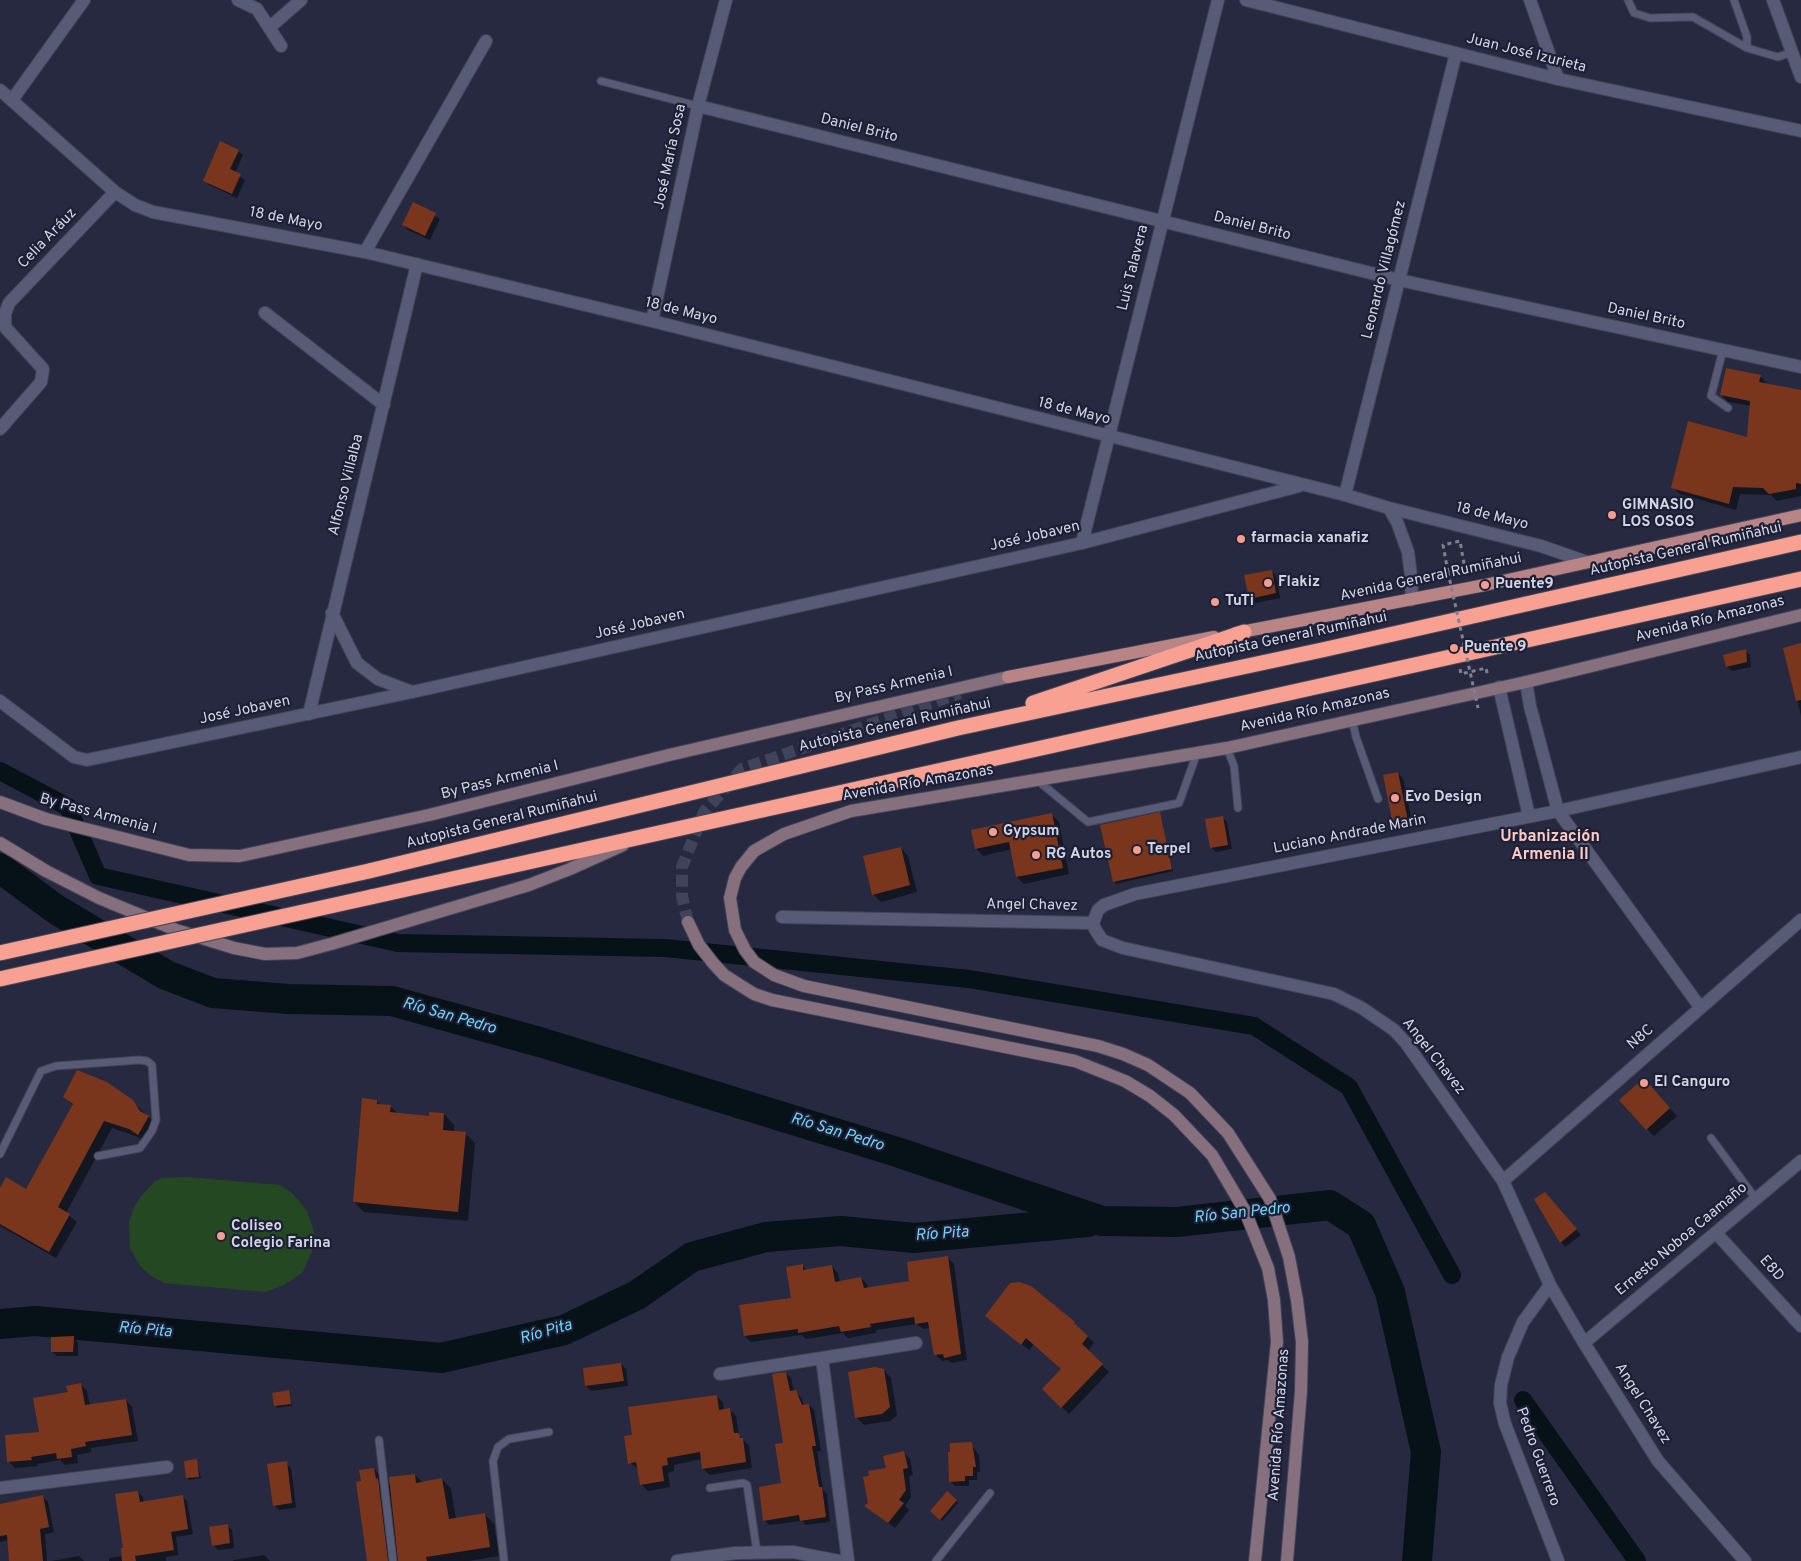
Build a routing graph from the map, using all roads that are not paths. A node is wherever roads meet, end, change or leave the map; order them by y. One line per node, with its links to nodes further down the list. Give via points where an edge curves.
1 (84, 0): 21 (street)
2 (238, 0): 11 (street, via 257,8)
3 (301, 0): 11 (street)
4 (726, 0): 22 (street, José María Sosa)
5 (1218, 0): 25 (street, Luis Talavera)
6 (1246, 0): 16 (street, Juan José Izurieta)
7 (1530, 0): 18 (street)
8 (1628, 0): 14 (lane, via 1634,13 1650,18 1693,17)
9 (1734, 0): 14 (lane, via 1747,37)
10 (1773, 0): 15 (street)
11 (269, 28): 13 (street)
12 (486, 41): 26 (street)
13 (281, 46)
14 (1747, 48): 15 (lane, via 1778,57)
15 (1792, 52): 17 (street)
16 (1456, 53): 18 (street, Juan José Izurieta); 28 (street, Leonardo Villagómez)
17 (1801, 78)
18 (1558, 79): 23 (street, Juan José Izurieta)
19 (601, 81): 22 (lane)
20 (0, 90): 21 (street, 18 de Mayo)
21 (12, 100): 24 (street, 18 de Mayo)
22 (698, 106): 25 (street, Daniel Brito); 30 (street, José María Sosa)
23 (1801, 131)
24 (115, 192): 26 (street, 18 de Mayo, via 153,212); 35 (street, Celia Aráuz, via 9,303 5,327 43,370 40,382)
25 (1163, 222): 28 (street, Daniel Brito); 36 (street, Luis Talavera)
26 (365, 252): 27 (street, 18 de Mayo)
27 (417, 264): 30 (street, 18 de Mayo); 33 (street, Alfonso Villalba)
28 (1399, 280): 31 (street, Daniel Brito); 38 (street, Leonardo Villagómez)
29 (265, 313): 33 (street)
30 (652, 321): 36 (street, 18 de Mayo)
31 (1723, 350): 32 (street, Daniel Brito); 34 (lane, via 1712,396)
32 (1801, 367)
33 (384, 405): 46 (street, Alfonso Villalba)
34 (1728, 408)
35 (0, 429)
36 (1109, 437): 37 (street, 18 de Mayo); 42 (street, Luis Talavera)
37 (1302, 486): 38 (street, 18 de Mayo); 42 (street, José Jobaven)
38 (1345, 495): 39 (street, 18 de Mayo)
39 (1388, 508): 43 (street, 18 de Mayo, via 1541,546); 45 (street, via 1408,552)
40 (1801, 515): 43 (main road, Avenida General Rumiñahui)
41 (1801, 542): 57 (highway, Autopista General Rumiñahui)
42 (1082, 543): 53 (street, José Jobaven)
43 (1587, 562): 45 (main road, Avenida General Rumiñahui)
44 (1801, 578): 67 (highway)
45 (1411, 600): 48 (main road, Avenida General Rumiñahui)
46 (332, 613): 53 (street, via 357,663 378,679); 55 (street, Alfonso Villalba)
47 (1801, 615): 50 (main road, Avenida Río Amazonas)
48 (1244, 632): 49 (main road, Avenida General Rumiñahui); 57 (highway)
49 (1008, 677): 51 (main road); 63 (main road, By Pass Armenia I, via 669,755 429,815 240,856 189,855 46,819)
50 (1526, 682): 52 (main road, Avenida Río Amazonas); 65 (street)
51 (988, 683)
52 (1499, 687): 56 (main road, Avenida Río Amazonas); 66 (street)
53 (412, 692): 55 (street, José Jobaven)
54 (0, 700): 55 (street, José Jobaven, via 80,760)
55 (308, 714)
56 (1352, 719): 58 (main road, Avenida Río Amazonas); 62 (lane)
57 (958, 728): 73 (highway, Autopista General Rumiñahui, bridge, via 369,871)
58 (1227, 748): 59 (main road, Avenida Río Amazonas); 64 (lane, via 1234,766)
59 (1198, 753): 61 (main road, Avenida Río Amazonas); 61 (lane, via 1179,803 1088,822)
60 (1801, 757): 65 (street, Luciano Andrade Marin)
61 (1037, 779): 103 (main road, Avenida Río Amazonas, via 851,811 763,844 741,866 732,887 730,909 739,938 754,962 774,975 804,986 1098,1046 1123,1054 1148,1065 1190,1093 1217,1119 1270,1199 1289,1257 1297,1300 1302,1342 1301,1391)
62 (1378, 799)
63 (0, 802)
64 (1238, 808)
65 (1558, 811): 66 (street, Luciano Andrade Marin); 75 (street)
66 (1529, 816): 72 (street, Luciano Andrade Marin, via 1135,894 1104,905 1098,910)
67 (644, 835): 68 (main road, via 570,870 529,885 332,944 289,953 265,954 176,930 99,898 46,871); 74 (highway, bridge)
68 (0, 842)
69 (782, 917): 72 (street, Angel Chavez)
70 (1801, 920): 75 (street, N8C)
71 (688, 922): 102 (main road, Avenida Río Amazonas, via 713,963 738,985 772,1000 1075,1061 1125,1081 1150,1096 1174,1115 1212,1155 1245,1211 1268,1268 1274,1300 1277,1342)
72 (1093, 923): 80 (street, Angel Chavez, via 1102,940 1123,948 1334,994 1362,1008 1406,1044)
73 (0, 953)
74 (0, 979)
75 (1700, 1007): 80 (street, N8C)
76 (1711, 1138): 81 (lane)
77 (0, 1154): 78 (lane, via 41,1071 56,1066 147,1062 152,1065 156,1120 152,1131 140,1148)
78 (98, 1156)
79 (1801, 1161): 81 (street, Ernesto Noboa Caamaño)
80 (1503, 1181): 83 (street, Angel Chavez)
81 (1756, 1199): 82 (street, Ernesto Noboa Caamaño)
82 (1716, 1233): 84 (street, E8D); 86 (street, Ernesto Noboa Caamaño)
83 (1550, 1285): 86 (street, Angel Chavez); 104 (street, Pedro Guerrero, via 1523,1322 1508,1357 1500,1403 1505,1424)
84 (1801, 1326)
85 (916, 1343): 87 (street)
86 (1584, 1343): 105 (street, Angel Chavez, via 1658,1461)
87 (822, 1358): 88 (street); 100 (street)
88 (720, 1374)
89 (549, 1432): 97 (lane, via 509,1439 498,1447 493,1461)
90 (379, 1440): 96 (lane)
91 (167, 1468): 92 (street)
92 (0, 1488)
93 (710, 1488): 95 (lane, via 747,1485)
94 (990, 1493): 101 (lane)
95 (758, 1552): 98 (street); 99 (street, via 798,1553)
96 (393, 1561)
97 (504, 1561)
98 (677, 1561)
99 (840, 1561)
100 (848, 1561)
101 (936, 1561)
102 (1255, 1561)
103 (1287, 1561)
104 (1558, 1561)
105 (1746, 1561)

